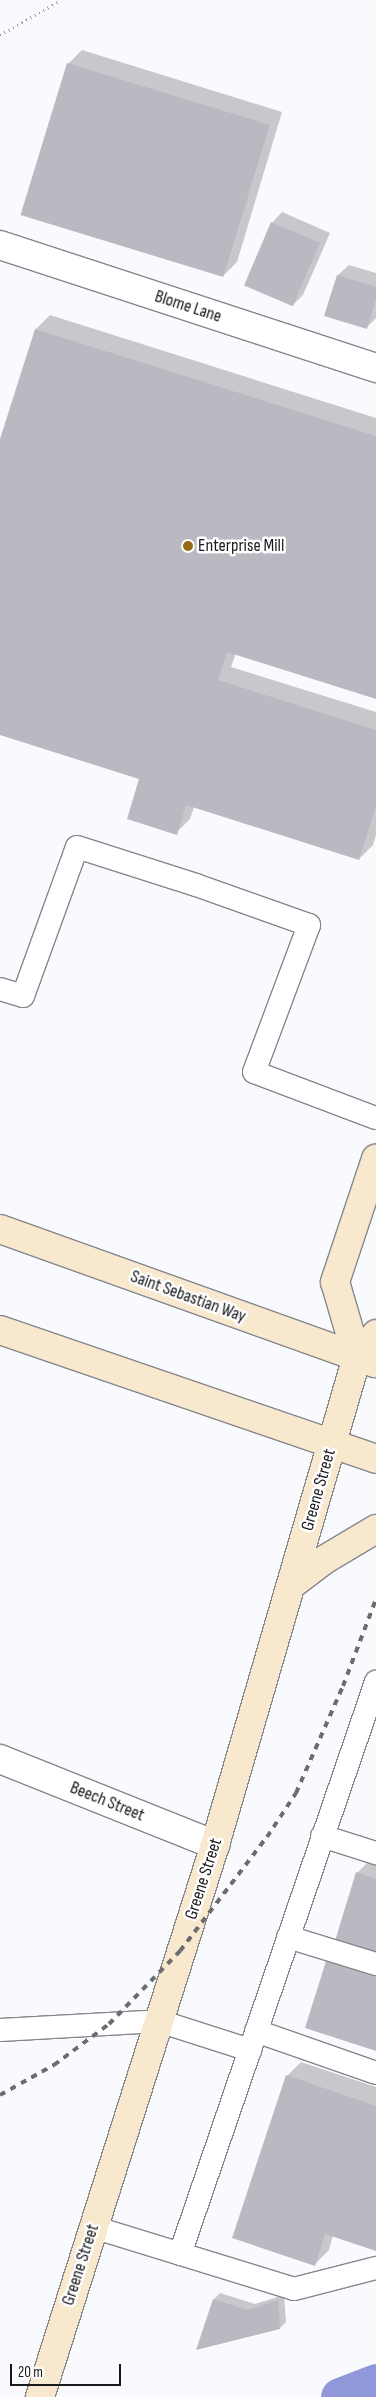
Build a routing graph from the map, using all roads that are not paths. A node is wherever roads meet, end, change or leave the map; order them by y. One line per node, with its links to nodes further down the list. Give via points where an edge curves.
1 (0, 246): 2 (street, Blome Lane)
2 (376, 368)
3 (0, 989): 4 (lane, via 23,996 77,846 196,885 309,925 254,1072)
4 (376, 1118)
5 (376, 1159): 9 (main road, via 335,1282)
6 (0, 1230): 9 (main road, Saint Sebastian Way)
7 (0, 1330): 10 (main road)
8 (376, 1334): 9 (main road, Greene Street)
9 (367, 1361): 10 (main road, Greene Street)
10 (333, 1443): 11 (main road); 13 (main road, Greene Street)
11 (376, 1459)
12 (376, 1529): 13 (main road, via 324,1560)
13 (291, 1586): 17 (main road, Greene Street)
14 (376, 1682): 16 (lane)
15 (0, 1759): 17 (street, Beech Street)
16 (322, 1836): 18 (lane); 19 (lane)
17 (215, 1845): 21 (main road, Greene Street)
18 (376, 1854)
19 (288, 1937): 20 (lane); 23 (lane)
20 (376, 1964)
21 (159, 2020): 22 (lane); 23 (lane); 25 (main road, Greene Street)
22 (0, 2030)
23 (253, 2040): 24 (lane); 26 (lane)
24 (376, 2074)
25 (93, 2227): 26 (lane); 28 (main road, Greene Street)
26 (180, 2254): 27 (lane, via 294,2289)
27 (376, 2268)
28 (40, 2397)

